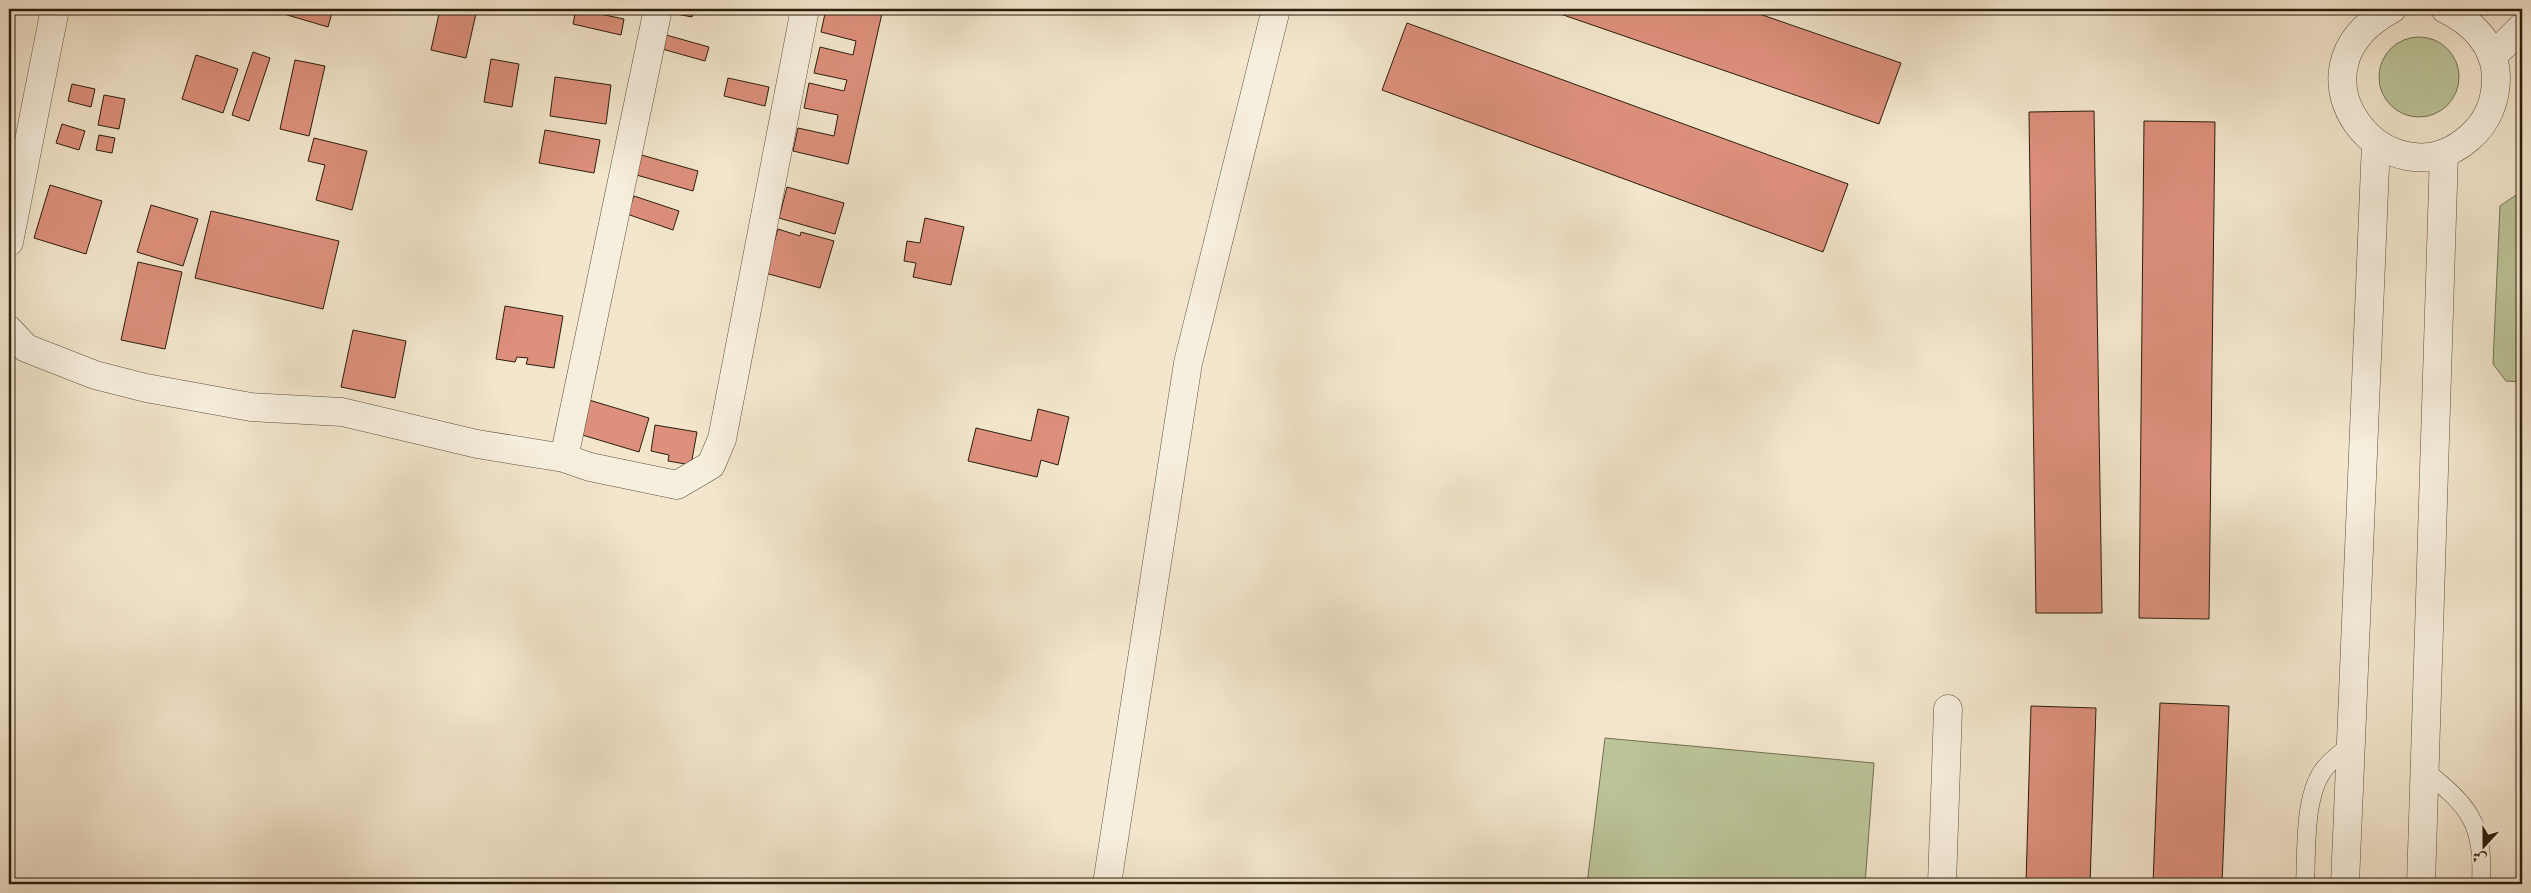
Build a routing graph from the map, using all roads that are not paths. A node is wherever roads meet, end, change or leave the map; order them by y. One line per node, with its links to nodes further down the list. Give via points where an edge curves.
1 (55, 9): 11 (street)
2 (658, 9): 13 (street)
3 (805, 9): 13 (street, via 722,439 711,465 677,485 590,467)
4 (1276, 9): 17 (street, via 1188,363)
5 (2392, 9): 9 (street, via 2373,19 2356,36 2346,58 2342,82 2347,106 2358,127)
6 (2445, 9): 8 (street, via 2464,18 2481,35)
7 (2522, 27): 8 (street)
8 (2492, 57): 10 (street, via 2495,95 2488,114 2477,131)
9 (2376, 143): 10 (street, via 2397,154 2421,157); 15 (street)
10 (2444, 153): 16 (street)
11 (9, 242)
12 (9, 330): 13 (street, via 26,348 95,375 146,388 251,407 342,412 477,444)
13 (564, 458)
14 (1948, 709): 18 (street)
15 (2351, 745): 19 (lane, via 2324,769 2314,786 2309,809); 20 (street)
16 (2424, 770): 21 (street); 22 (lane, via 2462,804 2478,830 2483,854)
17 (1107, 884)
18 (1942, 884)
19 (2305, 884)
20 (2345, 884)
21 (2421, 884)
22 (2481, 884)

